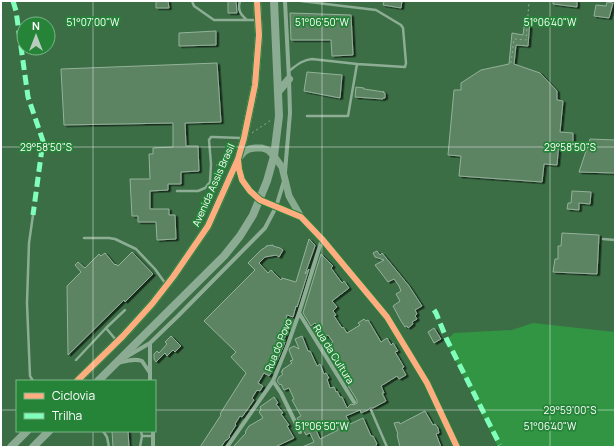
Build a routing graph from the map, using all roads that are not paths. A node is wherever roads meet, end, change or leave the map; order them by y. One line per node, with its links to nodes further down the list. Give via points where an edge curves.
1 (192, 1): 7 (lane, via 194,6 214,20)
2 (240, 1): 7 (lane, via 241,15)
3 (258, 1): 8 (main road, Avenida Assis Brasil)
4 (274, 1): 11 (main road)
5 (285, 1): 10 (street)
6 (301, 1): 9 (lane, via 376,10 403,28 406,64 404,67)
7 (247, 20): 8 (lane)
8 (258, 20): 13 (main road, Avenida Assis Brasil, via 255,84)
9 (357, 64): 10 (lane, via 305,60); 12 (lane, via 348,116)
10 (289, 75): 11 (main road); 16 (street, via 290,112)
11 (278, 92): 14 (main road)
12 (307, 116)
13 (244, 138): 15 (main road, Avenida Assis Brasil); 17 (lane, via 211,137 210,182 198,191)
14 (274, 156): 15 (main road, via 268,150 255,148 249,149); 16 (main road, via 282,167); 18 (main road)
15 (238, 158): 18 (main road, via 242,180); 26 (main road, Avenida Assis Brasil, via 208,226)
16 (284, 180): 19 (street); 21 (main road, via 289,196)
17 (177, 191)
18 (260, 200): 19 (main road); 33 (main road, via 244,230 224,256)
19 (276, 207): 21 (main road); 31 (street, via 264,228)
20 (33, 215): 36 (lane, via 29,243 27,303 30,376)
21 (301, 217): 23 (main road)
22 (84, 238): 26 (lane, via 115,239 136,249)
23 (322, 238): 28 (street, Rua do Povo); 56 (main road, via 387,317 427,383)
24 (603, 239): 25 (lane)
25 (615, 240)
26 (167, 285): 30 (main road, Avenida Assis Brasil)
27 (125, 310): 29 (lane)
28 (299, 313): 39 (street, Rua do Povo); 40 (street, Rua da Cultura)
29 (106, 328): 30 (lane); 32 (lane)
30 (118, 341): 37 (main road, Avenida Assis Brasil)
31 (150, 343): 33 (street); 34 (street)
32 (76, 360)
33 (116, 363): 34 (street, via 140,360); 35 (main road)
34 (150, 373): 38 (street)
35 (102, 379)
36 (32, 380)
37 (78, 380)
38 (150, 380)
39 (273, 380): 46 (street); 54 (street, Rua do Povo)
40 (354, 402)
41 (371, 410): 55 (lane)
42 (26, 432): 49 (main road)
43 (48, 432): 50 (main road)
44 (104, 432): 51 (lane)
45 (141, 432): 48 (lane)
46 (300, 432)
47 (153, 433): 48 (lane); 53 (street)
48 (142, 436): 52 (lane)
49 (11, 447)
50 (33, 447)
51 (109, 447)
52 (140, 447)
53 (153, 447)
54 (227, 447)
55 (387, 447)
56 (457, 447)

